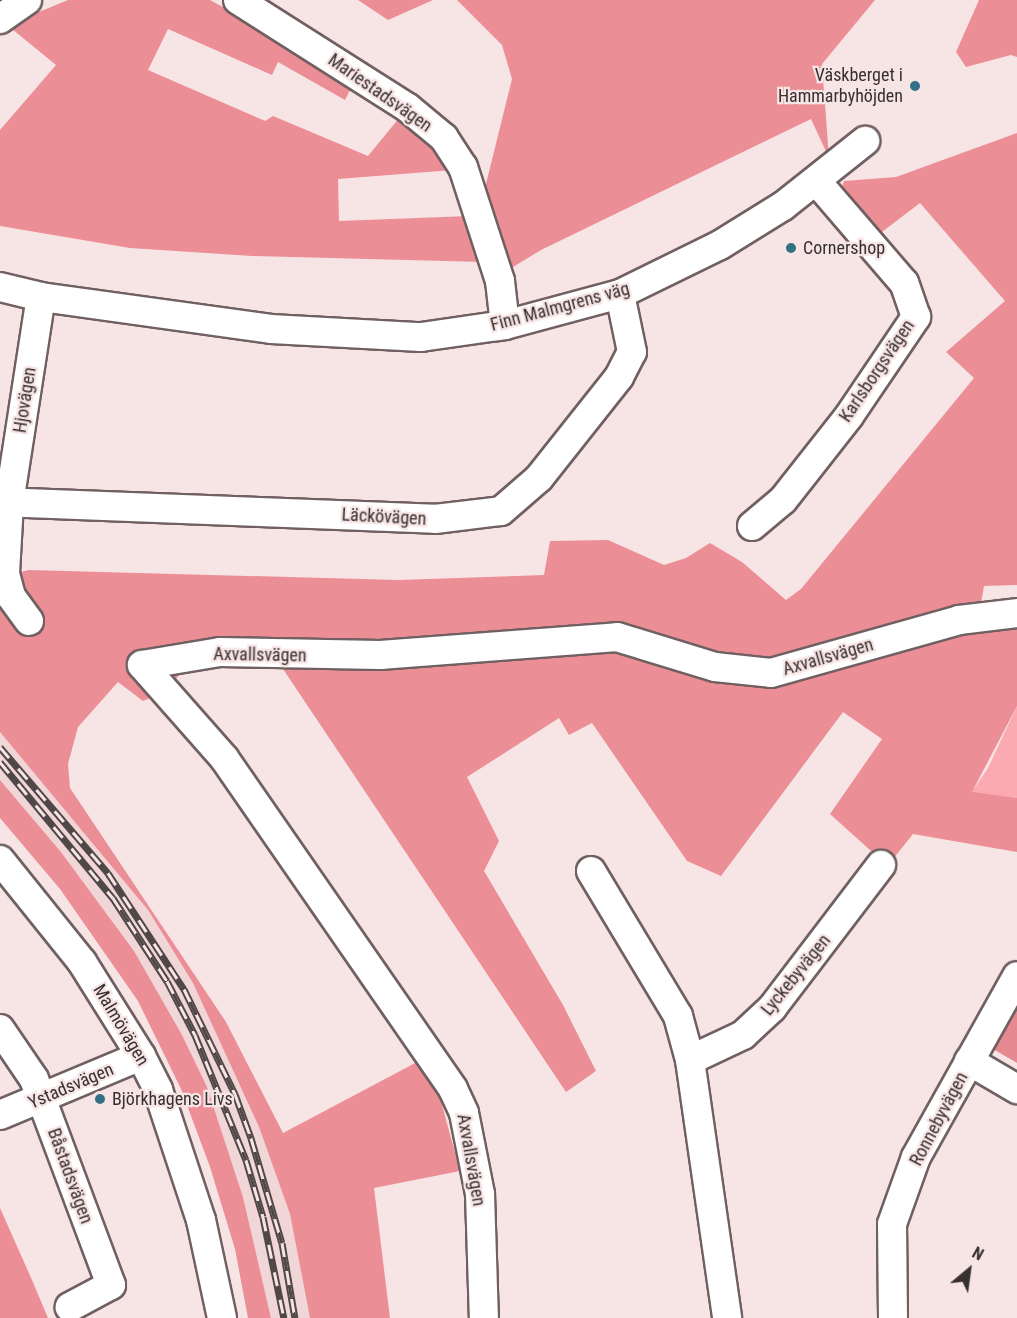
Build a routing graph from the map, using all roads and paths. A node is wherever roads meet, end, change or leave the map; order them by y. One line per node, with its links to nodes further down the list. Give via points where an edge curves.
1 (27, 0): 3 (street)
2 (238, 0): 9 (street, Mariestadsvägen, via 408,108 444,138 463,167 497,271)
3 (0, 19)
4 (865, 141): 5 (street, Finn Malmgrens väg)
5 (817, 182): 7 (street, Finn Malmgrens väg, via 720,245); 11 (street, Karlsborgsvägen, via 903,283 916,317 849,416 783,500)
6 (0, 287): 8 (street, Finn Malmgrens väg)
7 (620, 294): 9 (street, Finn Malmgrens väg); 10 (street, Läckövägen, via 632,352 619,377 539,478 501,511 435,519)
8 (41, 297): 9 (street, Finn Malmgrens väg, via 271,329 421,337); 10 (street, Hjovägen)
9 (505, 325)
10 (4, 502): 13 (street, via 5,573 11,596)
11 (752, 526)
12 (1017, 613): 27 (street, Axvallsvägen, via 959,620 771,673 715,667 617,637 380,655 220,652 142,665 224,758 453,1089 464,1113 480,1194)
13 (29, 621)
14 (0, 860): 19 (street, Malmövägen, via 82,962)
15 (881, 865): 20 (street, Lyckebyvägen, via 772,1008 743,1035)
16 (591, 871): 20 (street, via 678,1016)
17 (1017, 976): 21 (street, Ronnebyvägen)
18 (0, 1029): 23 (street, Båstadsvägen, via 34,1079)
19 (141, 1056): 23 (street, Ystadsvägen); 26 (street, Malmövägen, via 158,1089 201,1220)
20 (690, 1060): 28 (street)
21 (969, 1061): 22 (street, Ronnebyvägen); 29 (street, Ronnebyvägen, via 916,1157 891,1224)
22 (1017, 1089)
23 (42, 1100): 24 (street, Ystadsvägen); 25 (street, Båstadsvägen, via 111,1285)
24 (0, 1115)
25 (70, 1307)
26 (222, 1318)
27 (484, 1318)
28 (727, 1318)
29 (893, 1318)

